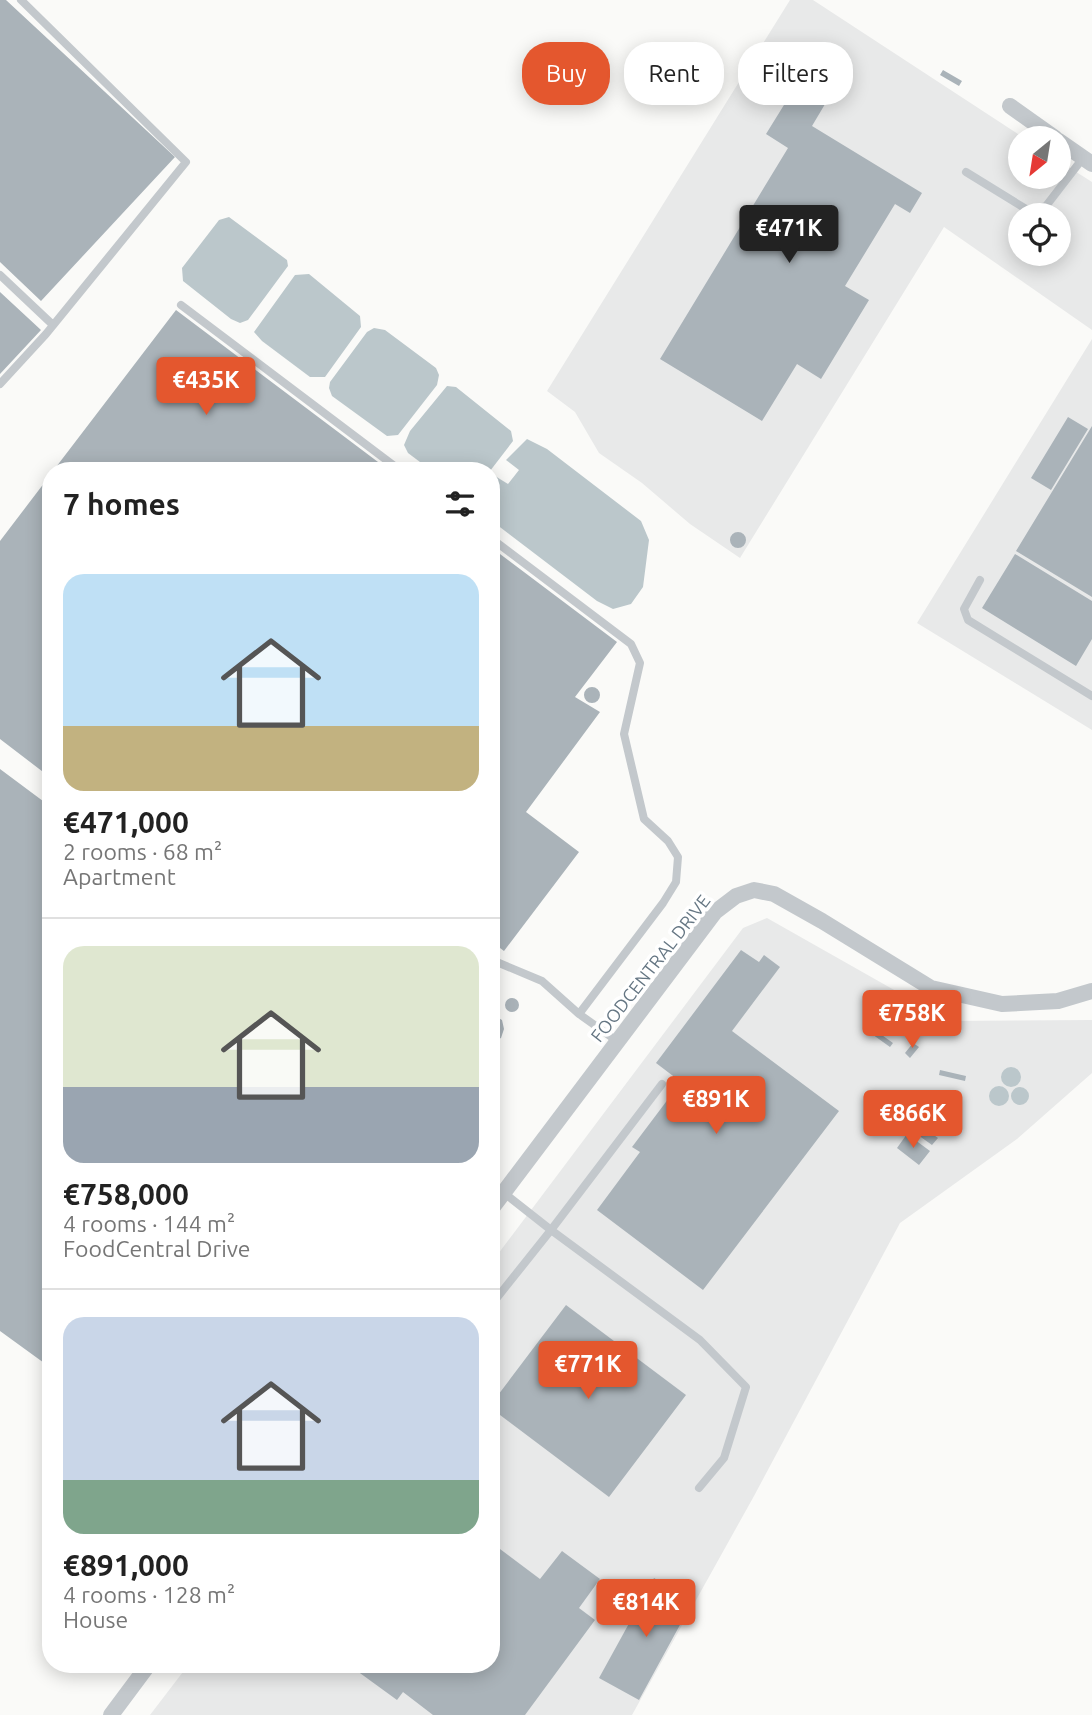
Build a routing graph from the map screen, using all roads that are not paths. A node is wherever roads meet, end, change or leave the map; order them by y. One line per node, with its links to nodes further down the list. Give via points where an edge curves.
1 (21, 0): 9 (lane, via 186,162)
2 (1010, 106): 3 (street)
3 (1038, 126)
4 (1071, 149): 5 (street)
5 (1088, 161): 6 (lane, via 1046,206 1035,209 1026,209)
6 (966, 172)
7 (0, 275): 9 (lane)
8 (181, 304): 11 (lane)
9 (53, 325): 10 (lane)
10 (0, 384)
11 (389, 462)
12 (500, 545): 17 (lane, via 631,644 640,663 624,734 644,819 678,857 676,882 663,903)
13 (980, 580): 14 (lane, via 964,609 968,620)
14 (1092, 696)
15 (500, 963): 17 (lane, via 542,981)
16 (1092, 991): 18 (street, FOODCENTRAL DRIVE, via 1058,1001 1002,1004 931,988 797,906 754,890 736,896 715,912)
17 (579, 1014): 18 (lane)
18 (617, 1041): 20 (street, FOODCENTRAL DRIVE)
19 (662, 1084): 22 (lane)
20 (504, 1193): 21 (street, FOODCENTRAL DRIVE); 22 (lane)
21 (500, 1198)
22 (551, 1230): 23 (lane); 24 (lane, via 700,1340 746,1387 724,1458)
23 (500, 1294)
24 (699, 1489)
25 (142, 1673): 26 (street)
26 (111, 1715)

